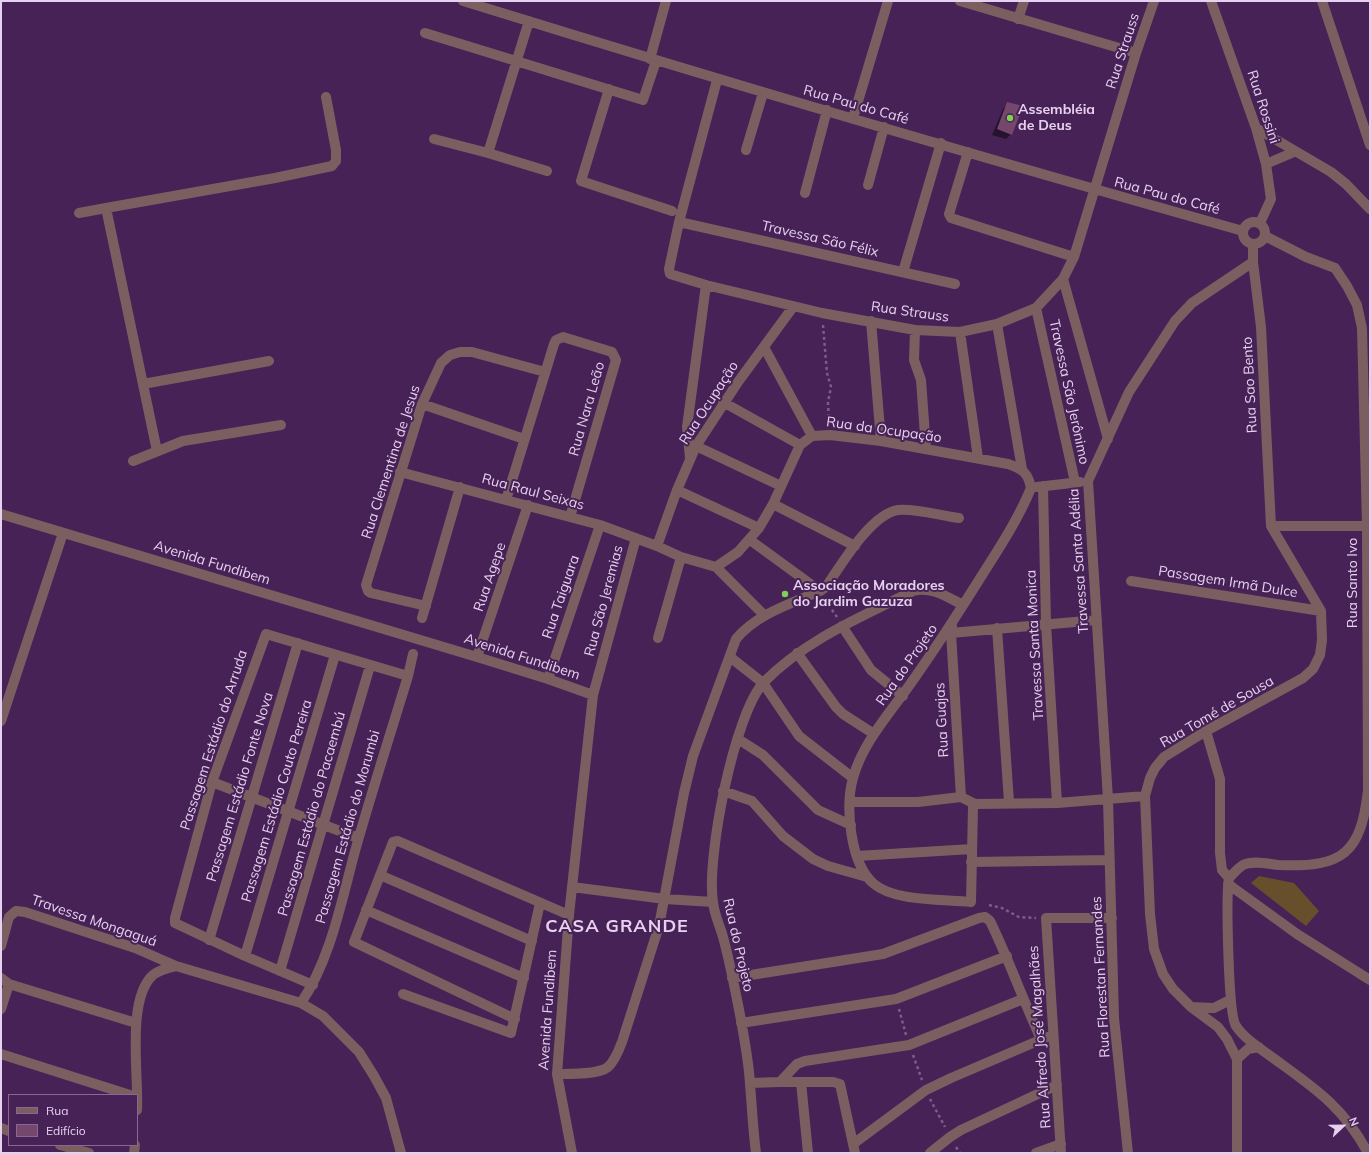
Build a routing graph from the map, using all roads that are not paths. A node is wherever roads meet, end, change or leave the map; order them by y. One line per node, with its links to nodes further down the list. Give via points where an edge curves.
1 (463, 1): 10 (street, Rua Pau do Café)
2 (666, 1): 14 (street)
3 (888, 1): 20 (street)
4 (960, 1): 9 (street)
5 (1024, 1): 9 (street)
6 (1154, 1): 12 (street, Rua Strauss)
7 (1211, 1): 22 (street, Rua Rossini)
8 (1322, 1): 25 (street)
9 (1018, 19): 12 (street)
10 (529, 21): 13 (street); 14 (street, Rua Pau do Café)
11 (425, 32): 13 (street)
12 (1136, 53): 33 (street, Rua Strauss)
13 (517, 60): 16 (street); 29 (street)
14 (653, 60): 15 (street, Rua Pau do Café); 16 (street, via 643,100)
15 (717, 80): 17 (street, Rua Pau do Café); 39 (street)
16 (609, 89): 37 (street, via 581,181)
17 (763, 93): 19 (street, Rua Pau do Café); 26 (street)
18 (326, 97): 35 (street, via 336,150 336,161 332,166)
19 (827, 110): 20 (street, Rua Pau do Café); 34 (street)
20 (853, 118): 21 (street, Rua Pau do Café)
21 (884, 127): 24 (street, Rua Pau do Café); 32 (street)
22 (1256, 128): 28 (street); 30 (street, Rua Rossini)
23 (434, 139): 29 (street)
24 (940, 143): 27 (street, Rua Pau do Café); 46 (street)
25 (1370, 145)
26 (746, 150)
27 (968, 152): 33 (street, Rua Pau do Café); 44 (street, via 951,218)
28 (1294, 152): 30 (street); 36 (street, via 1331,172)
29 (488, 153): 31 (street)
30 (1266, 164): 40 (street, Rua Rossini, via 1271,199)
31 (547, 171)
32 (868, 185)
33 (1094, 190): 41 (street, Rua Pau do Café); 44 (street, Rua Strauss)
34 (805, 193)
35 (106, 208): 38 (street); 59 (street)
36 (1370, 209)
37 (672, 211)
38 (79, 213)
39 (679, 222): 46 (street, Travessa São Félix); 49 (street, Rua Strauss, via 669,272 672,276)
40 (1260, 223): 41 (street, via 1249,223); 42 (street)
41 (1243, 231): 43 (street, via 1244,238)
42 (1265, 236): 43 (street, via 1260,242); 91 (street, Rua Santo Ivo, via 1306,257 1335,268 1357,305 1362,328)
43 (1253, 244): 45 (street, Rua Sao Bento)
44 (1074, 256): 47 (street, Rua Strauss)
45 (1253, 262): 65 (street, Travessa Santa Adélia, via 1201,296 1175,321 1129,392); 90 (street, Rua Sao Bento, via 1261,327)
46 (902, 272): 48 (street, Travessa São Félix)
47 (1063, 279): 51 (street, Rua Strauss); 65 (street)
48 (955, 284)
49 (706, 285): 50 (street, Rua Strauss); 71 (street, via 687,427)
50 (793, 307): 52 (street, Rua Strauss); 56 (street, Rua Ocupação)
51 (1036, 308): 53 (street, Rua Strauss); 77 (street, Travessa São Jerônimo)
52 (870, 321): 54 (street, Rua Strauss); 66 (street)
53 (997, 324): 55 (street, Rua Strauss); 74 (street)
54 (915, 330): 55 (street, Rua Strauss); 69 (street, via 914,360 921,380)
55 (960, 332): 72 (street)
56 (764, 347): 60 (street, Rua Ocupação); 63 (street)
57 (269, 361): 59 (street)
58 (545, 372): 61 (street, Rua Clementina de Jesus, via 472,352 460,352 450,355 441,363); 64 (street); 87 (street, Rua Nara Leão, via 554,344 559,338 612,352 615,356)
59 (143, 384): 70 (street)
60 (724, 402): 67 (street); 68 (street, Rua Ocupação)
61 (422, 404): 64 (street); 75 (street, Rua Clementina de Jesus)
62 (281, 425): 70 (street, via 183,441)
63 (812, 436): 66 (street, Rua da Ocupação); 67 (street, Rua da Ocupação)
64 (524, 439): 83 (street)
65 (1108, 439): 76 (street, Travessa Santa Adélia)
66 (881, 441): 69 (street, Rua da Ocupação)
67 (800, 445): 78 (street, Rua da Ocupação)
68 (696, 446): 71 (street, Rua Ocupação); 78 (street)
69 (926, 449): 72 (street, Rua da Ocupação)
70 (157, 451): 73 (street)
71 (690, 458): 82 (street, Rua Ocupação)
72 (978, 458): 74 (street, Rua da Ocupação)
73 (134, 461)
74 (1022, 469): 81 (street, via 1030,479)
75 (400, 472): 80 (street, Rua Raul Seixas); 103 (street, Rua Clementina de Jesus, via 366,585 371,593)
76 (1088, 481): 77 (street); 107 (street, Travessa Santa Adélia)
77 (1075, 482): 79 (street)
78 (781, 486): 84 (street, Rua da Ocupação)
79 (1044, 486): 81 (street); 108 (street, Travessa Santa Monica)
80 (460, 488): 83 (street, Rua Raul Seixas); 103 (street)
81 (1031, 488): 102 (street, via 1008,534)
82 (677, 490): 92 (street); 96 (street, Rua Ocupação)
83 (506, 500): 85 (street, Rua Raul Seixas)
84 (773, 504): 92 (street, Rua da Ocupação); 97 (street)
85 (528, 505): 87 (street, Rua Raul Seixas); 117 (street, Rua Agepe)
86 (1, 514): 93 (street, Avenida Fundibem)
87 (570, 517): 89 (street, Rua Raul Seixas)
88 (959, 518): 97 (street, via 909,510 890,512 880,518)
89 (600, 525): 94 (street, Rua Raul Seixas); 121 (street, Rua Taiguara)
90 (1271, 526): 91 (street); 104 (street, Rua Tomé de Sousa)
91 (1368, 526): 150 (street, Rua Santo Ivo, via 1368,790 1362,828 1354,844 1344,854 1331,860 1312,864 1251,863 1242,866)
92 (759, 528): 95 (street, Rua da Ocupação)
93 (63, 533): 117 (street, Avenida Fundibem); 125 (street)
94 (636, 538): 96 (street, Rua Raul Seixas); 123 (street, Rua São Jeremias)
95 (750, 540): 99 (street, Rua da Ocupação, via 732,557); 101 (street)
96 (657, 546): 98 (street)
97 (855, 546): 101 (street)
98 (681, 557): 99 (street); 112 (street)
99 (716, 567): 105 (street)
100 (1130, 581): 104 (street, Passagem Irmã Dulce)
101 (820, 591): 105 (street)
102 (964, 605): 109 (street, Rua do Projeto, via 930,589 922,588); 111 (street, Rua do Projeto)
103 (426, 606): 106 (street)
104 (1320, 611): 126 (street, Rua Tomé de Sousa, via 1321,648 1313,669 1303,678)
105 (764, 615): 118 (street, via 736,639)
106 (422, 618)
107 (1097, 620): 108 (street); 135 (street, Travessa Santa Adélia)
108 (1046, 624): 110 (street); 138 (street, Travessa Santa Monica)
109 (842, 626): 114 (street, Rua do Projeto); 124 (street, via 871,670)
110 (997, 628): 111 (street); 137 (street)
111 (952, 629): 124 (street, Rua do Projeto); 133 (street, Rua Guajas)
112 (658, 638)
113 (298, 643): 116 (street, Passagem Estádio do Arruda); 130 (street, Passagem Estádio do Arruda, via 268,633 264,635); 134 (street, Passagem Estádio Fonte Nova)
114 (797, 653): 122 (street, Rua do Projeto); 127 (street, via 836,707)
115 (412, 654): 120 (street, Passagem Estádio do Morumbi)
116 (335, 655): 119 (street, Passagem Estádio do Arruda); 140 (street, Passagem Estádio Couto Pereira)
117 (477, 657): 121 (street, Avenida Fundibem)
118 (730, 657): 122 (street); 152 (street, via 691,764)
119 (370, 666): 120 (street, Passagem Estádio do Arruda); 141 (street, Passagem Estádio do Pacaembú)
120 (408, 676): 143 (street, Passagem Estádio do Morumbi)
121 (548, 679): 123 (street, Avenida Fundibem)
122 (763, 683): 128 (street, Rua do Projeto, via 750,706); 129 (street, via 799,736)
123 (593, 695): 151 (street, Avenida Fundibem)
124 (903, 696): 127 (street, Rua do Projeto)
125 (1, 721)
126 (1206, 731): 132 (street, Rua Tomé de Sousa, via 1164,757 1150,778); 150 (street, via 1220,779 1220,853 1222,870)
127 (874, 734): 129 (street, Rua do Projeto)
128 (738, 739): 131 (street, Rua do Projeto); 142 (street, via 763,754 818,810)
129 (853, 778): 136 (street, Rua do Projeto)
130 (212, 782): 134 (street); 159 (street, Passagem Estádio do Arruda, via 175,921 176,924)
131 (723, 791): 149 (street, via 752,801 783,836 813,859 828,866); 153 (street, Rua do Projeto, via 712,868)
132 (1145, 796): 135 (street); 175 (street, Rua Tomé de Sousa, via 1154,949 1163,974 1173,989)
133 (961, 797): 136 (street, via 918,802); 139 (street)
134 (252, 798): 140 (street); 159 (street, Passagem Estádio Fonte Nova)
135 (1108, 800): 138 (street); 146 (street, Rua Florestan Fernandes)
136 (851, 802): 142 (street, Rua do Projeto)
137 (1009, 802): 138 (street); 139 (street)
138 (1057, 802)
139 (976, 804): 144 (street, via 973,808)
140 (288, 812): 141 (street); 162 (street, Passagem Estádio Couto Pereira)
141 (324, 825): 143 (street); 165 (street, Passagem Estádio do Pacaembú)
142 (851, 825): 145 (street, Rua do Projeto)
143 (358, 838): 170 (street, Passagem Estádio do Morumbi, via 326,952)
144 (972, 848): 145 (street); 147 (street)
145 (857, 856): 149 (street, Rua do Projeto)
146 (1109, 860): 147 (street); 158 (street, Rua Florestan Fernandes)
147 (971, 862): 149 (street, Rua do Projeto, via 971,902 902,896 886,891)
148 (380, 875): 154 (street, via 393,842 398,840); 155 (street); 160 (street)
149 (867, 876)
150 (1229, 881): 168 (street, via 1297,934); 173 (street)
151 (572, 887): 152 (street); 157 (street, Avenida Fundibem)
152 (665, 899): 153 (street); 185 (street, via 659,926 617,1055 608,1067 586,1074)
153 (712, 902): 167 (street, Rua do Projeto)
154 (540, 903): 157 (street); 160 (street)
155 (366, 910): 166 (street); 177 (street, via 354,939 356,944)
156 (5, 914): 161 (street, Travessa Mongaguá); 164 (street, Travessa Mongaguá, via 25,912 135,948)
157 (568, 915): 185 (street, Avenida Fundibem)
158 (1112, 918): 180 (street, Rua Alfredo José Magalhães, via 1046,918); 202 (street, Rua Florestan Fernandes, via 1114,1018)
159 (209, 940): 162 (street, Passagem Estádio do Arruda)
160 (532, 941): 166 (street)
161 (1, 946)
162 (245, 956): 165 (street, Passagem Estádio do Arruda)
163 (1007, 956): 167 (street, via 986,917 883,954); 172 (street); 179 (street, via 896,999)
164 (176, 966): 174 (street, Travessa Mongaguá); 178 (street, via 152,976 146,985)
165 (280, 970): 170 (street, Passagem Estádio do Arruda)
166 (524, 978): 177 (street)
167 (732, 978): 179 (street, Rua do Projeto)
168 (1370, 980)
169 (5, 981): 176 (street); 178 (street)
170 (313, 985): 174 (street, Passagem Estádio do Morumbi)
171 (403, 994): 177 (street, via 509,1034 512,1032)
172 (1022, 999): 181 (street); 186 (street, via 909,1045 805,1061 797,1064)
173 (1230, 1000): 175 (street, via 1214,1008); 182 (street, via 1231,1015 1236,1026)
174 (301, 1003): 196 (street, Travessa Mongaguá, via 323,1016 359,1052 386,1098)
175 (1191, 1007): 184 (street, Rua Tomé de Sousa, via 1222,1032)
176 (1, 1009)
177 (515, 1018)
178 (136, 1023): 191 (street)
179 (741, 1023): 188 (street, Rua do Projeto)
180 (1054, 1034): 181 (street); 189 (street, Rua Alfredo José Magalhães)
181 (1041, 1039): 193 (street, via 926,1090)
182 (1259, 1047): 184 (street, via 1248,1049); 204 (street, via 1321,1092 1343,1114)
183 (1, 1054): 190 (street)
184 (1237, 1059): 203 (street)
185 (556, 1074): 197 (street, Avenida Fundibem)
186 (780, 1082): 187 (street); 188 (street)
187 (801, 1082): 193 (street, via 840,1084); 199 (street)
188 (750, 1083): 198 (street, Rua do Projeto)
189 (1057, 1085): 194 (street, Rua Alfredo José Magalhães); 200 (street, via 961,1130)
190 (129, 1094)
191 (135, 1094)
192 (64, 1146): 195 (street)
193 (854, 1148)
194 (1061, 1149): 201 (street)
195 (88, 1153)
196 (401, 1153)
197 (572, 1153)
198 (756, 1153)
199 (808, 1153)
200 (930, 1153)
201 (1036, 1153)
202 (1128, 1153)
203 (1237, 1153)
204 (1368, 1153)

